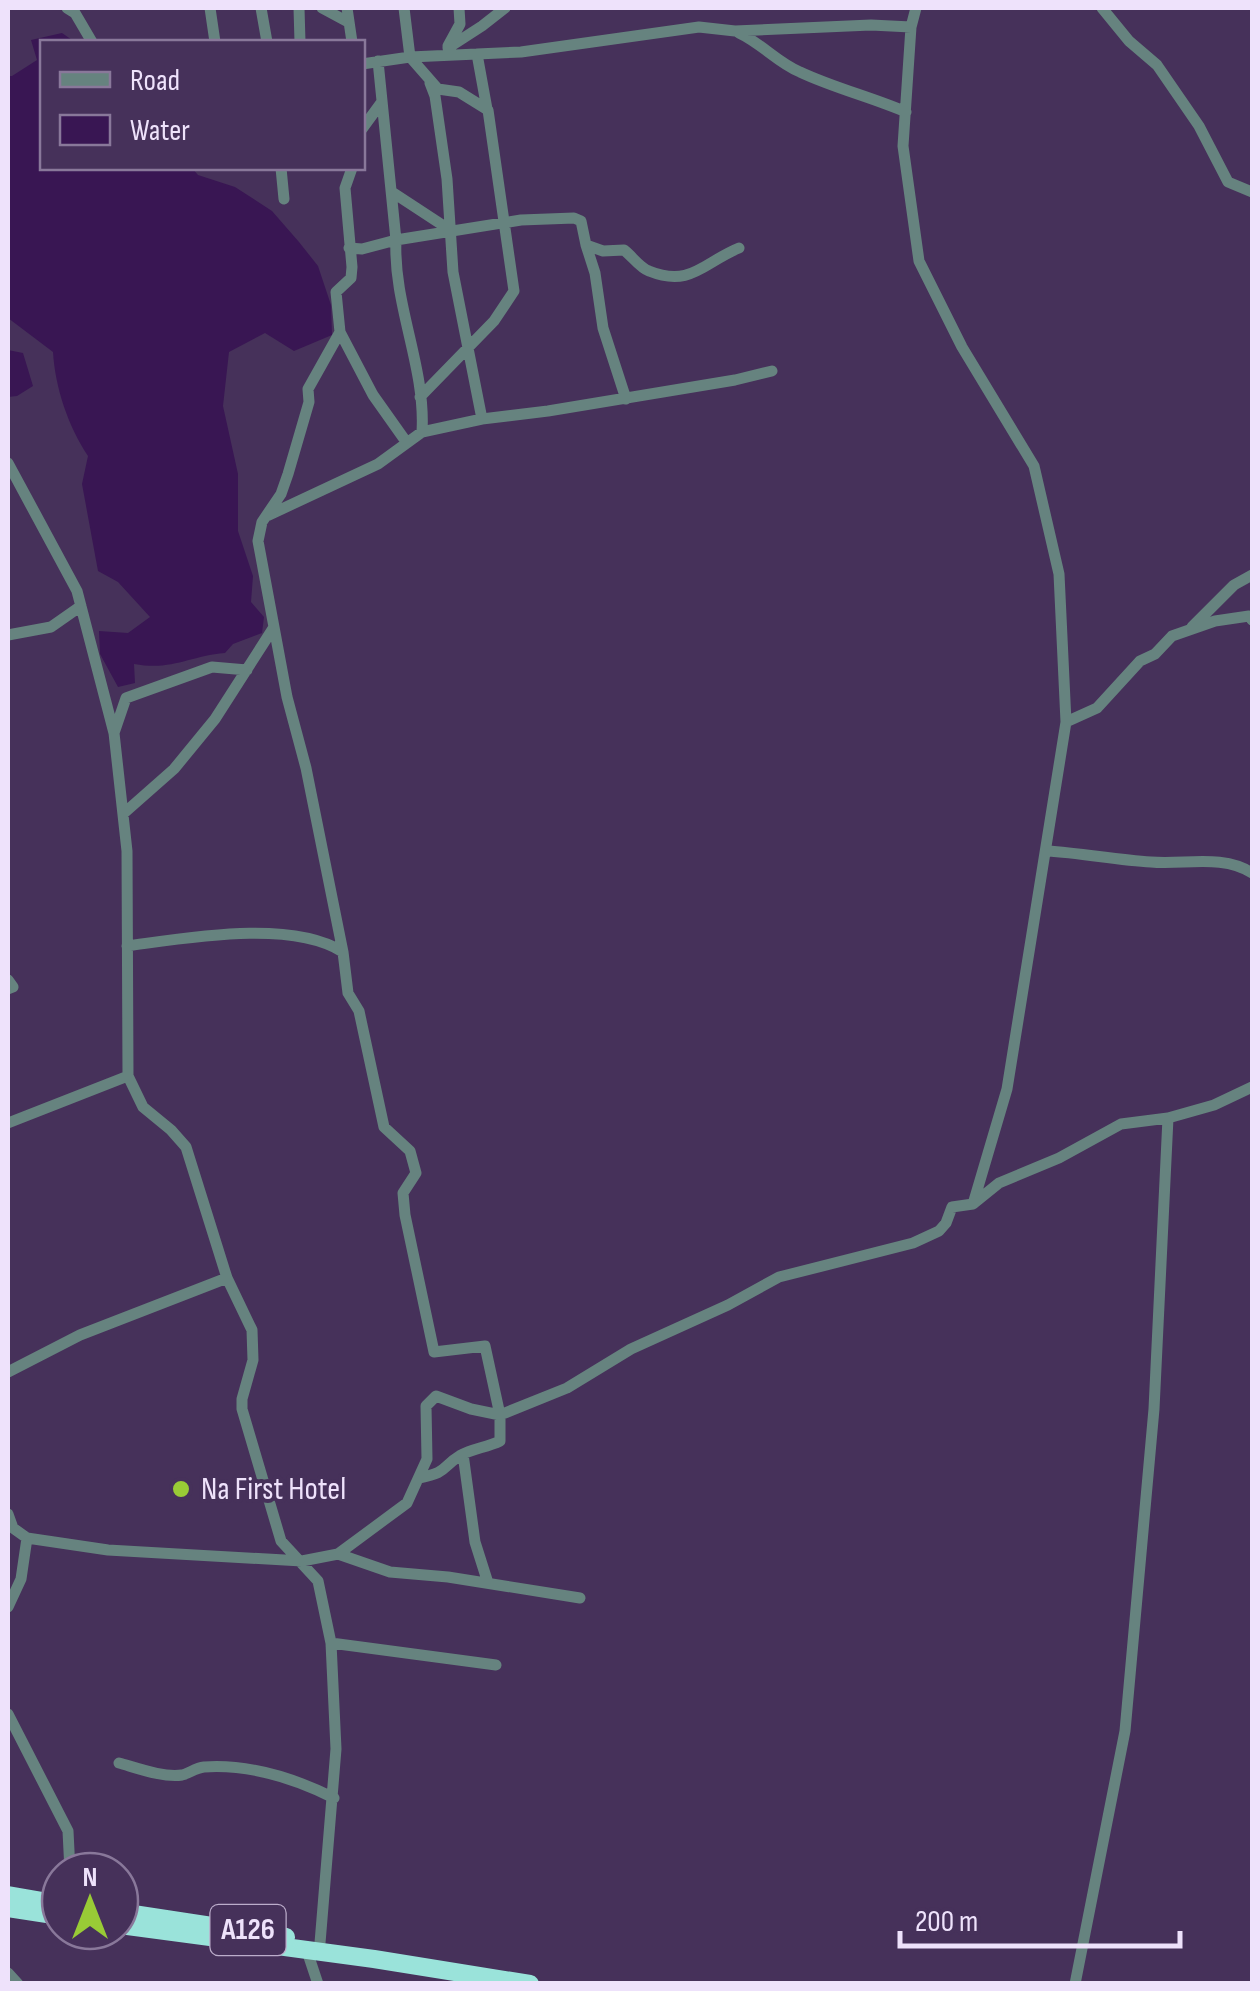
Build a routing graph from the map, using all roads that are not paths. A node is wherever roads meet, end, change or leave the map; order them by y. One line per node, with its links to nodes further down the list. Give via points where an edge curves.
1 (210, 8): 16 (street)
2 (261, 8): 17 (street)
3 (298, 8): 18 (street)
4 (322, 8): 12 (street)
5 (347, 8): 12 (street)
6 (404, 8): 23 (street)
7 (459, 8): 20 (street, via 460,24)
8 (505, 8): 20 (street)
9 (916, 8): 13 (street)
10 (1102, 8): 34 (street, via 1157,65 1230,184)
11 (75, 9): 15 (street)
12 (348, 22): 19 (street)
13 (911, 27): 14 (street); 29 (street)
14 (735, 31): 21 (street, via 684,29); 29 (street, via 794,70)
15 (91, 40)
16 (215, 40)
17 (266, 40)
18 (300, 40)
19 (352, 40)
20 (448, 48): 22 (street)
21 (476, 54): 22 (street); 28 (street)
22 (432, 55): 23 (street)
23 (410, 57): 24 (street); 26 (street)
24 (378, 62): 25 (street); 27 (street)
25 (365, 64)
26 (426, 75): 28 (street, via 438,89 459,92); 37 (street, via 435,96)
27 (381, 102): 30 (street); 33 (street)
28 (488, 110): 36 (street)
29 (906, 112): 59 (street, via 903,146 919,261 1034,466 1059,574)
30 (365, 125)
31 (281, 170): 35 (street)
32 (351, 170): 40 (street, via 345,188)
33 (392, 192): 37 (street); 38 (street)
34 (1252, 192)
35 (284, 199)
36 (504, 225): 37 (street); 39 (street, via 574,218 581,221); 43 (street, via 514,291)
37 (450, 230): 38 (street); 43 (street)
38 (396, 240): 40 (street); 45 (street)
39 (586, 245): 41 (street, via 624,250 644,269 676,278 702,272); 46 (street)
40 (349, 248): 42 (street, via 351,278 336,292)
41 (739, 248)
42 (340, 332): 49 (street); 51 (street, via 308,389 288,474)
43 (468, 345): 45 (street); 47 (street)
44 (772, 370): 46 (street)
45 (420, 397): 48 (street)
46 (626, 399): 47 (street)
47 (482, 419): 48 (street)
48 (422, 432): 49 (street)
49 (406, 444): 51 (street)
50 (8, 463): 53 (street)
51 (269, 515): 55 (street, via 258,541)
52 (1252, 575): 56 (street)
53 (81, 606): 57 (street, via 51,626); 60 (street)
54 (1252, 620): 56 (street)
55 (274, 626): 58 (street); 65 (street)
56 (1191, 630): 59 (street, via 1140,661 1098,708)
57 (8, 635)
58 (248, 670): 60 (street, via 212,667 126,698); 61 (street, via 174,769)
59 (1066, 722): 62 (street)
60 (114, 733): 61 (street)
61 (123, 814): 64 (street)
62 (1047, 851): 63 (street, via 1153,863 1214,862); 72 (street, via 1007,1089)
63 (1252, 873)
64 (127, 946): 65 (street, via 262,932 327,942); 68 (street)
65 (343, 952): 75 (street, via 384,1127 414,1156 416,1173 403,1193 405,1215 434,1352 485,1346)
66 (8, 980): 67 (street)
67 (8, 989)
68 (128, 1076): 71 (street); 73 (street, via 143,1107 186,1147)
69 (1252, 1087): 70 (street)
70 (1168, 1118): 72 (street, via 1121,1124 999,1184); 103 (street, via 1154,1408 1124,1730)
71 (8, 1123)
72 (974, 1204): 75 (street, via 952,1207 946,1224 913,1243 779,1277 566,1388)
73 (227, 1278): 74 (street, via 80,1335); 81 (street, via 252,1330 244,1420 280,1541)
74 (8, 1372)
75 (500, 1415): 76 (street, via 500,1441); 77 (street, via 436,1396 426,1406 427,1459)
76 (463, 1454): 77 (street, via 442,1474); 82 (street, via 475,1542)
77 (420, 1478): 80 (street, via 408,1503)
78 (8, 1514): 79 (street)
79 (27, 1538): 81 (street); 84 (street, via 21,1579)
80 (338, 1554): 81 (street); 82 (street, via 390,1572)
81 (302, 1562): 85 (street, via 318,1581)
82 (488, 1582): 83 (street)
83 (580, 1598)
84 (8, 1607)
85 (331, 1643): 86 (street); 90 (street)
86 (496, 1665)
87 (8, 1714): 88 (street)
88 (14, 1739): 91 (street, via 68,1831)
89 (119, 1763): 90 (street, via 173,1775 200,1767 242,1768 289,1778)
90 (334, 1798): 98 (street)
91 (69, 1851)
92 (8, 1896): 93 (highway)
93 (40, 1901)
94 (8, 1908): 95 (highway)
95 (40, 1913)
96 (140, 1916): 98 (highway, A126)
97 (140, 1927): 98 (highway, A126)
98 (314, 1947): 101 (street); 102 (highway, A126)
99 (8, 1973): 100 (street)
100 (18, 1984)
101 (318, 1984)
102 (530, 1984)
103 (1075, 1984)

